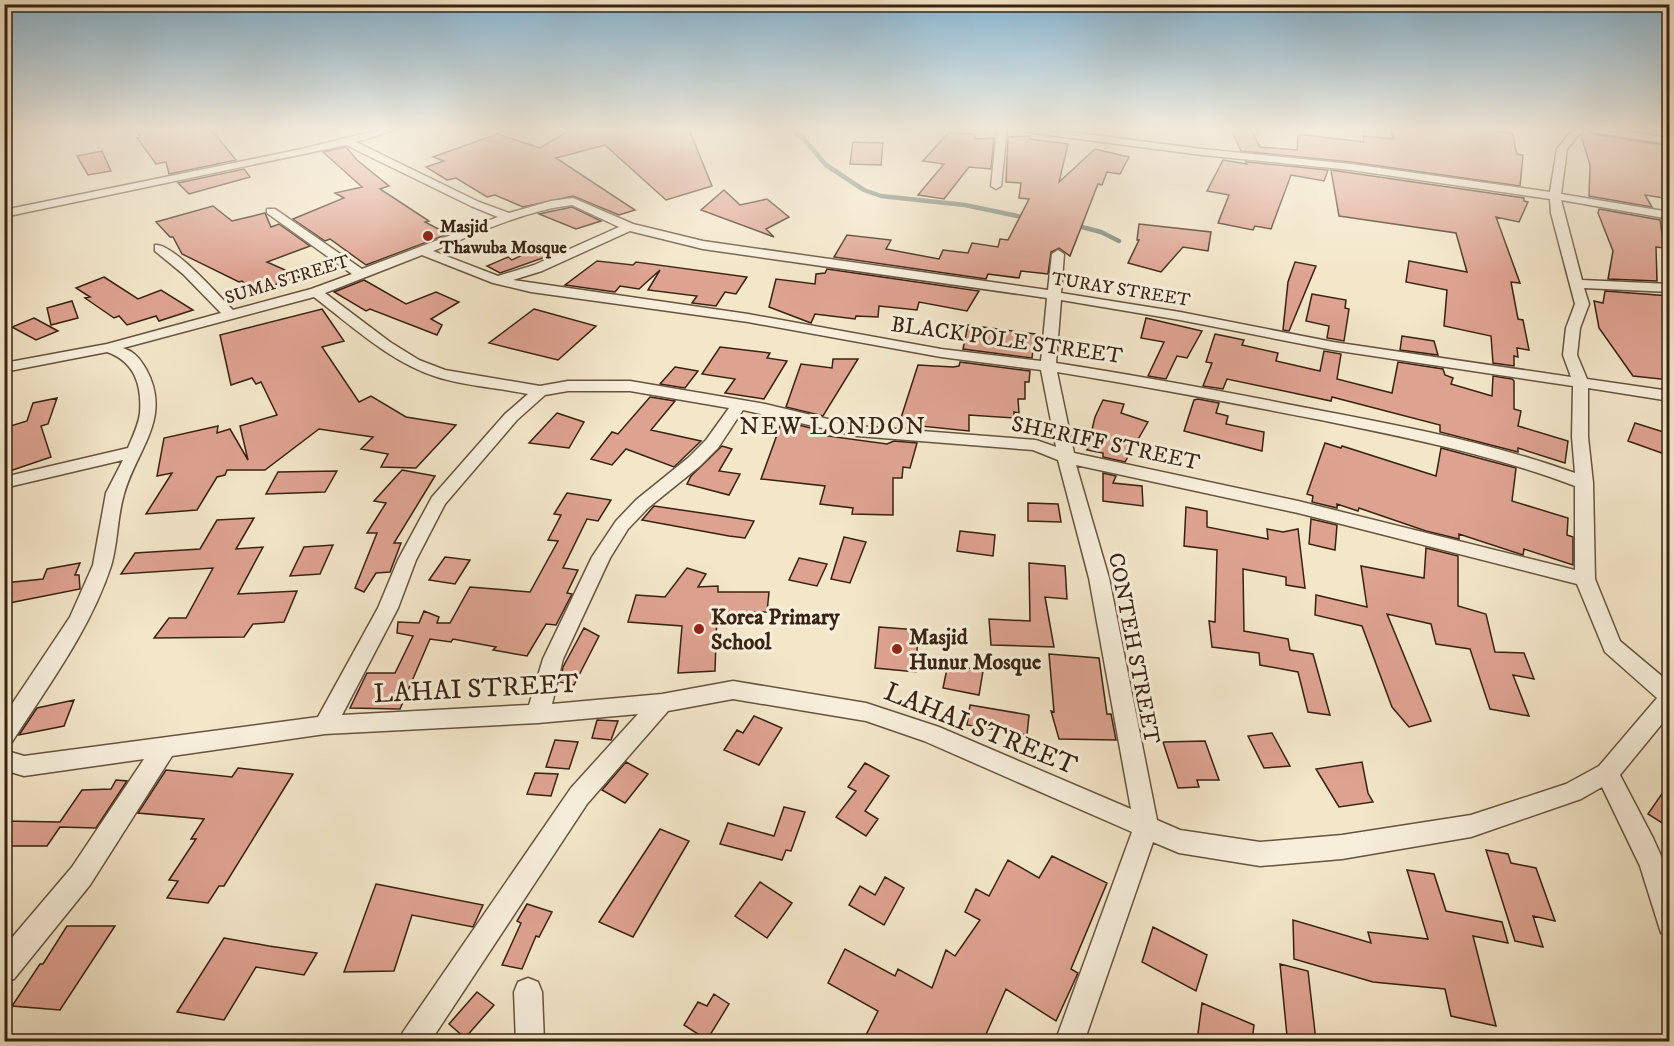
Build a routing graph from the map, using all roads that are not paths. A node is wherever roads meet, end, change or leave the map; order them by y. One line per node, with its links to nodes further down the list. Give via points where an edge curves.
1 (165, 178): 10 (street)
2 (421, 178): 12 (street)
3 (997, 178): 6 (street)
4 (1426, 178): 7 (street)
5 (1558, 178): 7 (street)
6 (996, 186)
7 (1555, 196): 11 (street); 19 (street)
8 (573, 201): 12 (street, SUMA STREET); 13 (street, TURAY STREET)
9 (271, 211): 17 (street)
10 (4, 214)
11 (1670, 216)
12 (508, 217): 15 (street, SUMA STREET)
13 (630, 227): 18 (street, via 538,268); 22 (street, TURAY STREET, via 703,245)
14 (159, 248): 23 (street)
15 (422, 251): 17 (street, SUMA STREET); 18 (street, BLACK POLE STREET)
16 (1058, 254): 22 (street, CONTEH STREET)
17 (362, 274): 21 (street, SUMA STREET)
18 (498, 280): 25 (street, BLACK POLE STREET, via 941,353)
19 (1576, 284): 20 (street); 27 (street, via 1582,304 1573,328 1570,355)
20 (1670, 288)
21 (316, 292): 23 (street, SUMA STREET); 28 (street, via 414,363 442,374)
22 (1054, 297): 25 (street, CONTEH STREET); 27 (street, TURAY STREET, via 1180,316 1333,346)
23 (230, 315): 24 (street, SUMA STREET)
24 (108, 348): 26 (street, SUMA STREET); 31 (street, via 134,361 145,381 148,414)
25 (1048, 366): 32 (street, CONTEH STREET); 34 (street, BLACK POLE STREET, via 1167,385 1450,441)
26 (4, 368)
27 (1581, 382): 29 (street, TURAY STREET); 34 (street)
28 (540, 391): 30 (street, SHERIFF STREET, via 568,386 630,386); 39 (street, via 511,417 438,501 407,560 388,608)
29 (1670, 396)
30 (738, 406): 32 (street, SHERIFF STREET, via 857,431 1036,445); 38 (street, via 712,444 642,504 601,557 553,659)
31 (135, 452): 33 (street); 40 (street, via 115,493 102,566 79,620)
32 (1066, 457): 35 (street, SHERIFF STREET, via 1298,507); 44 (street, CONTEH STREET, via 1099,578)
33 (4, 483)
34 (1584, 483): 35 (street)
35 (1585, 579): 36 (street, via 1612,646)
36 (1670, 697): 43 (street, LAHAI STREET)
37 (662, 703): 38 (street, LAHAI STREET); 44 (street, LAHAI STREET, via 733,690 866,712 931,734); 48 (street, via 579,796)
38 (538, 714): 39 (street, LAHAI STREET)
39 (325, 725): 41 (street, LAHAI STREET)
40 (4, 735)
41 (164, 748): 42 (street, LAHAI STREET, via 24,766); 46 (street, via 81,876)
42 (4, 760)
43 (1607, 773): 44 (street, LAHAI STREET, via 1573,792 1471,826 1342,847 1260,854 1179,841); 45 (street, via 1641,838 1668,908)
44 (1146, 827): 50 (street)
45 (1670, 924)
46 (4, 969)
47 (528, 992): 49 (street)
48 (413, 1041)
49 (530, 1041)
50 (1069, 1041)

